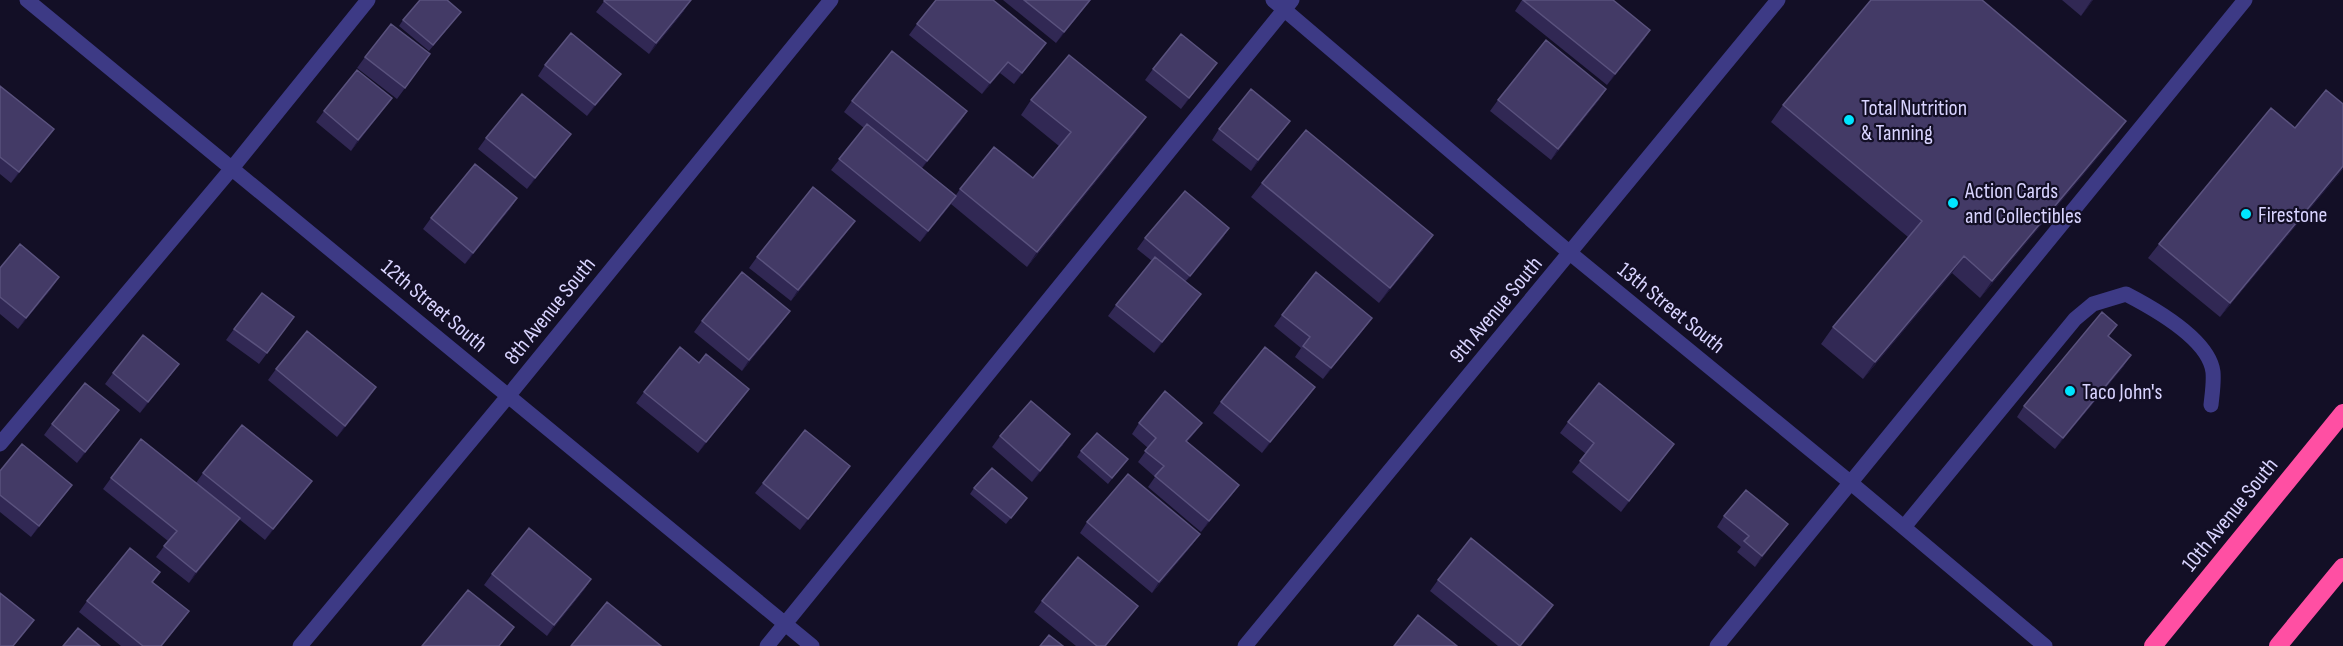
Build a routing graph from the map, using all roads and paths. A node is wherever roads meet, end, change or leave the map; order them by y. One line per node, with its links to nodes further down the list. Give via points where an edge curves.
1 (27, 0): 7 (street, 12th Street South)
2 (368, 0): 7 (street)
3 (831, 0): 9 (street, 8th Avenue South)
4 (1778, 0): 8 (street, 9th Avenue South)
5 (2245, 0): 13 (street)
6 (1283, 3): 8 (street, 13th Street South); 16 (street)
7 (233, 167): 9 (street, 12th Street South); 12 (street)
8 (1570, 253): 13 (street, 13th Street South); 20 (street, 9th Avenue South)
9 (509, 395): 16 (street, 12th Street South); 17 (street, 8th Avenue South)
10 (2211, 405): 14 (street, via 2213,371 2200,344 2154,308 2126,294 2093,304 2075,319)
11 (2343, 413): 23 (highway, 10th Avenue South)
12 (0, 444)
13 (1851, 483): 14 (street, 13th Street South); 21 (street)
14 (1904, 527): 22 (street, 13th Street South)
15 (2343, 567): 24 (highway)
16 (785, 623): 18 (street); 19 (street, 12th Street South)
17 (300, 646)
18 (767, 646)
19 (812, 646)
20 (1245, 646)
21 (1717, 646)
22 (2045, 646)
23 (2153, 646)
24 (2278, 646)

